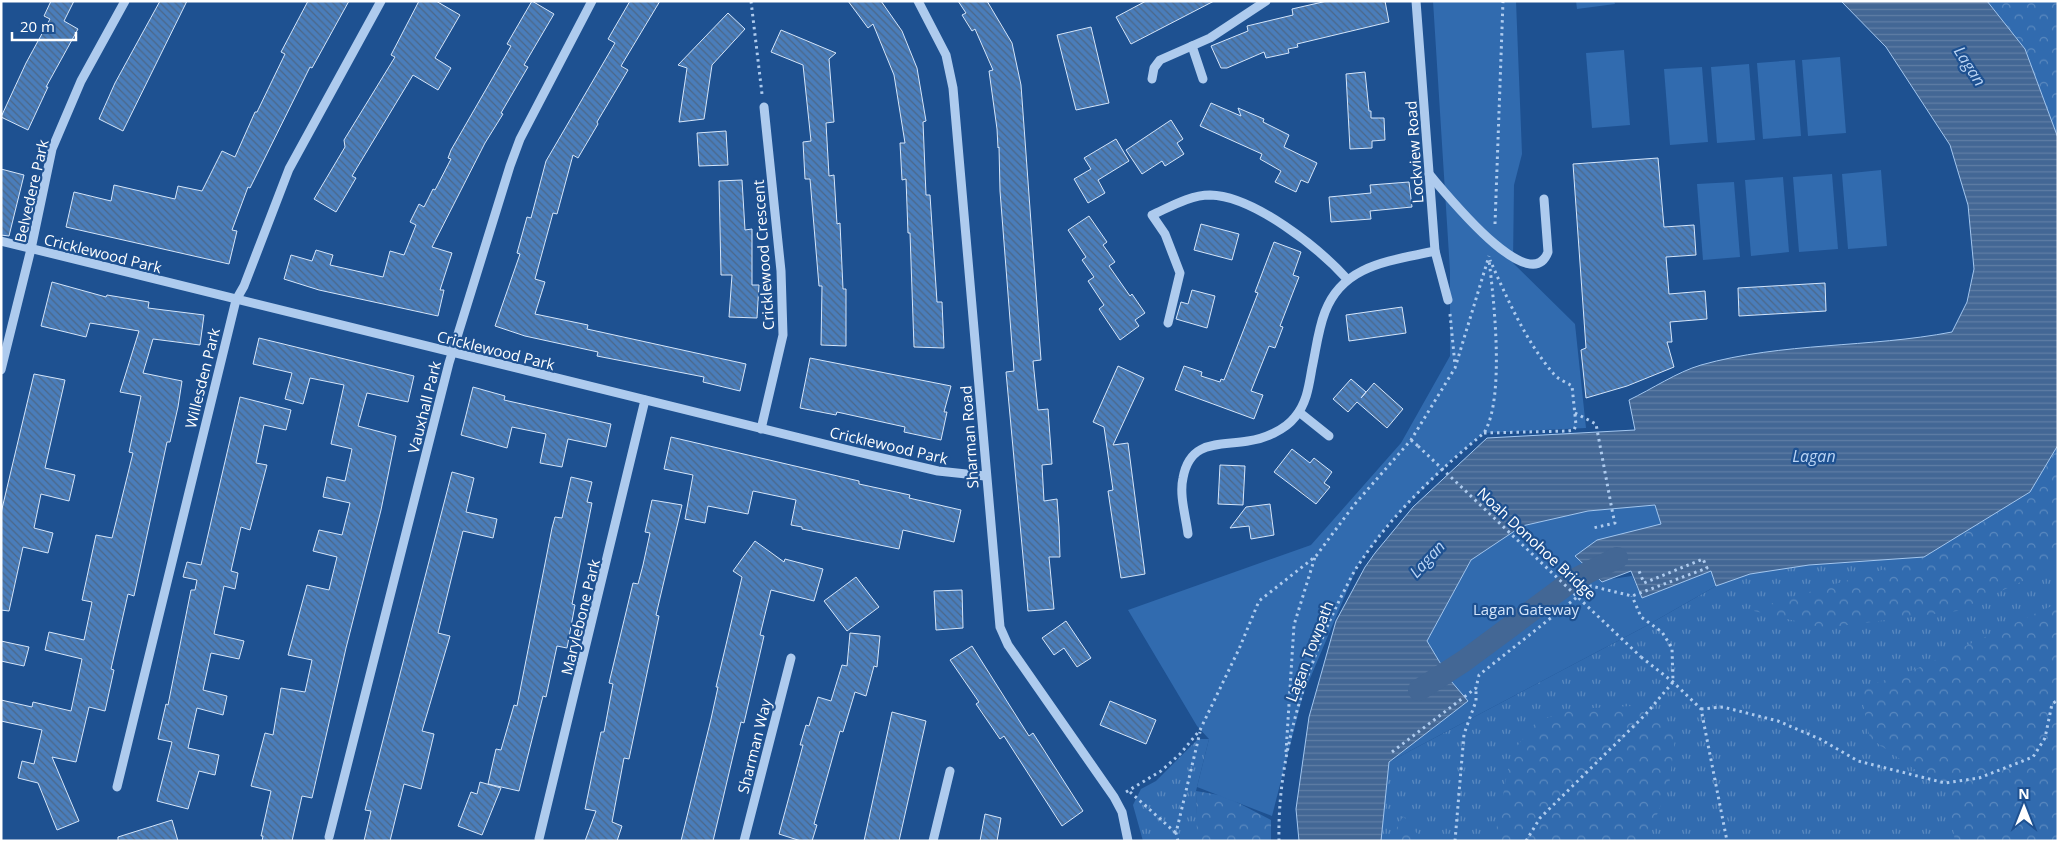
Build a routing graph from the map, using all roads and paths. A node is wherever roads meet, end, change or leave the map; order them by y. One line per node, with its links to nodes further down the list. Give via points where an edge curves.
1 (125, 1): 17 (street, Belvedere Park, via 81,81 52,149)
2 (381, 1): 21 (street, Willesden Park, via 290,169)
3 (592, 1): 24 (street, Vauxhall Park, via 520,139)
4 (751, 1): 12 (path)
5 (918, 1): 34 (street, Sharman Road, via 946,55 953,88)
6 (1266, 1): 9 (street)
7 (1416, 1): 13 (street, Lockview Road)
8 (1503, 1): 16 (path)
9 (1192, 46): 10 (street, via 1160,60); 11 (street)
10 (1152, 79)
11 (1203, 79)
12 (764, 107): 30 (street, Cricklewood Crescent, via 781,270 783,335)
13 (1429, 174): 16 (street); 18 (street, Lockview Road)
14 (1544, 199): 16 (street, via 1548,252 1545,260 1537,265 1524,264)
15 (1, 241): 17 (street, Cricklewood Park)
16 (1494, 242): 19 (path)
17 (32, 249): 21 (street, Cricklewood Park); 26 (street, Belvedere Park)
18 (1435, 251): 20 (street, via 1375,266); 22 (street, Lockview Road)
19 (1489, 257): 25 (path); 29 (path, via 1509,303 1538,352 1554,375 1572,386); 31 (path, via 1496,321 1494,403)
20 (1347, 279): 23 (street, via 1309,242 1253,209 1232,200 1210,196 1190,199 1152,215 1165,234 1180,273); 28 (street, via 1325,312 1305,402)
21 (236, 300): 24 (street, Cricklewood Park); 49 (street, Willesden Park)
22 (1448, 300): 25 (path)
23 (1168, 323)
24 (452, 354): 27 (street, Cricklewood Park); 53 (street, Vauxhall Park)
25 (1456, 368): 33 (path)
26 (1, 370)
27 (645, 400): 30 (street, Cricklewood Park); 54 (street, Marylebone Park)
28 (1299, 412): 32 (street); 36 (street, via 1283,428 1268,435 1250,441 1214,444 1193,456 1182,479)
29 (1575, 413): 31 (path, via 1574,430); 35 (path, via 1596,424 1614,515 1614,523)
30 (761, 429): 34 (street, Cricklewood Park, via 938,471)
31 (1484, 433): 47 (path, Lagan Towpath, via 1421,489 1390,522 1358,565 1328,624 1305,688)
32 (1329, 436)
33 (1411, 440): 37 (path, via 1354,504); 41 (path, Noah Donohoe Bridge, bridge, via 1641,657)
34 (985, 476): 51 (street, Sharman Road, via 1000,627 1008,645)
35 (1593, 528)
36 (1188, 534)
37 (1316, 556): 45 (path, via 1259,600); 47 (path, via 1294,625)
38 (1639, 571): 39 (path, via 1644,583 1703,559 1707,568)
39 (1632, 596): 41 (path, via 1641,617 1662,632 1672,648); 42 (path, via 1591,586 1478,675)
40 (791, 658): 55 (street, Sharman Way)
41 (1673, 682): 44 (path, Noah Donohoe Bridge); 61 (path, via 1645,715 1540,818)
42 (1476, 688): 46 (path); 60 (path, via 1476,701 1464,734)
43 (2058, 700): 44 (path, via 2052,704 2045,738 2033,757 1979,778 1945,783 1858,761 1778,720 1722,707)
44 (1700, 709): 62 (path)
45 (1200, 730): 50 (path, via 1161,771); 52 (path)
46 (1392, 752)
47 (1286, 758): 59 (path, Lagan Towpath)
48 (950, 771): 56 (street)
49 (118, 787)
50 (1129, 791): 51 (path); 52 (path)
51 (1114, 797): 57 (street, Sharman Road, via 1122,812)
52 (1176, 833): 58 (path)
53 (329, 837)
54 (539, 839)
55 (744, 841)
56 (933, 841)
57 (1128, 841)
58 (1178, 841)
59 (1279, 841)
60 (1454, 841)
61 (1526, 841)
62 (1727, 841)

